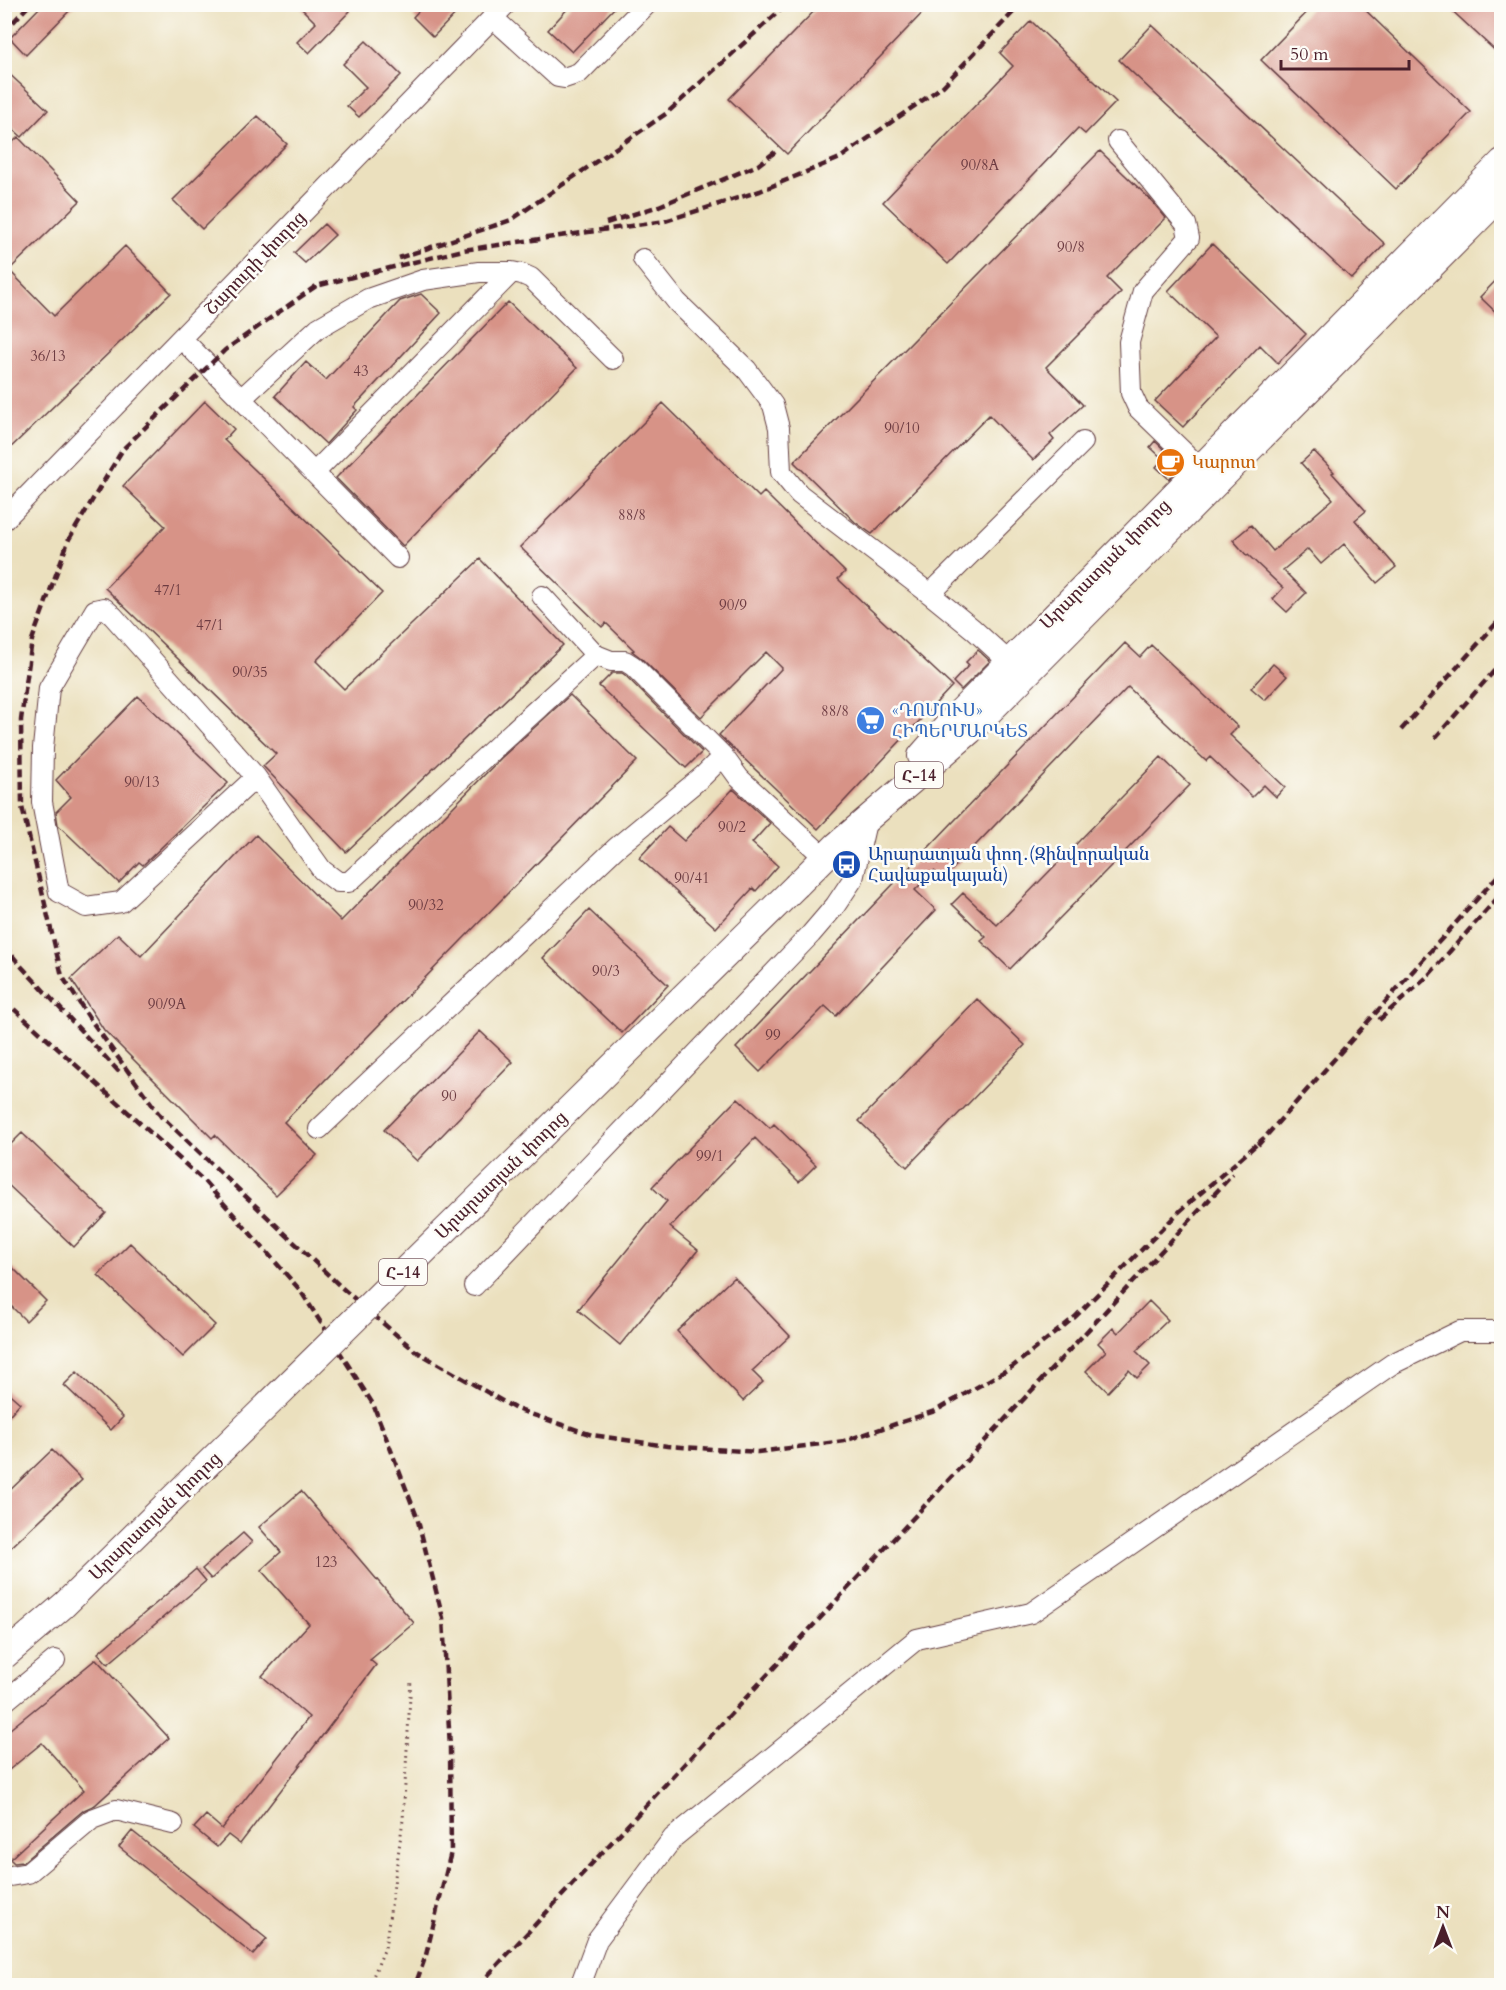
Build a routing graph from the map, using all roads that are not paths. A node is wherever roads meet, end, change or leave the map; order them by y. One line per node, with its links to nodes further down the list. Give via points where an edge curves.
1 (647, 4): 2 (street, via 579,73 564,78)
2 (499, 11): 8 (street, Շարուրի փողոց)
3 (1118, 141): 12 (street, via 1186,224 1189,238 1143,291 1129,342 1131,393 1138,408)
4 (1502, 162): 12 (main road, Արարատյան փողոց / Հ-14)
5 (1502, 195): 22 (main road, Արարատյան փողոց / Հ-14, via 970,731)
6 (644, 259): 16 (street, via 677,302 747,370 774,405 781,472 799,494)
7 (512, 272): 9 (street, via 531,278); 10 (street, via 423,280 368,299 318,328); 13 (street)
8 (181, 338): 10 (street); 14 (street, Շարուրի փողոց)
9 (613, 359)
10 (241, 399): 13 (street)
11 (1083, 442): 16 (street)
12 (1200, 468): 19 (main road, Արարատյան փողոց / Հ-14)
13 (314, 473): 15 (street)
14 (4, 520)
15 (398, 558)
16 (930, 594): 19 (street)
17 (542, 596): 18 (street)
18 (596, 655): 20 (street, via 633,666); 21 (street, via 349,882 338,882 322,870)
19 (1009, 662): 22 (main road, Արարատյան փողոց / Հ-14, via 955,717)
20 (723, 756): 23 (street, via 739,778); 24 (street, via 616,848)
21 (256, 777): 21 (street, via 121,902 86,907 59,892 42,802 49,688 95,609 104,608 113,616)
22 (867, 819): 23 (main road, Արարատյան փողոց / Հ-14); 25 (street, via 853,879 812,934)
23 (825, 858): 27 (main road, Արարատյան փողոց / Հ-14, bridge, via 64,1605)
24 (319, 1129)
25 (474, 1286)
26 (1502, 1331): 32 (street, via 1460,1330 1392,1364 1031,1613 917,1639 673,1838 597,1940)
27 (4, 1656)
28 (55, 1660): 29 (street)
29 (4, 1702)
30 (173, 1824): 31 (street, via 116,1810 92,1819 28,1873)
31 (4, 1877)
32 (580, 1986)

